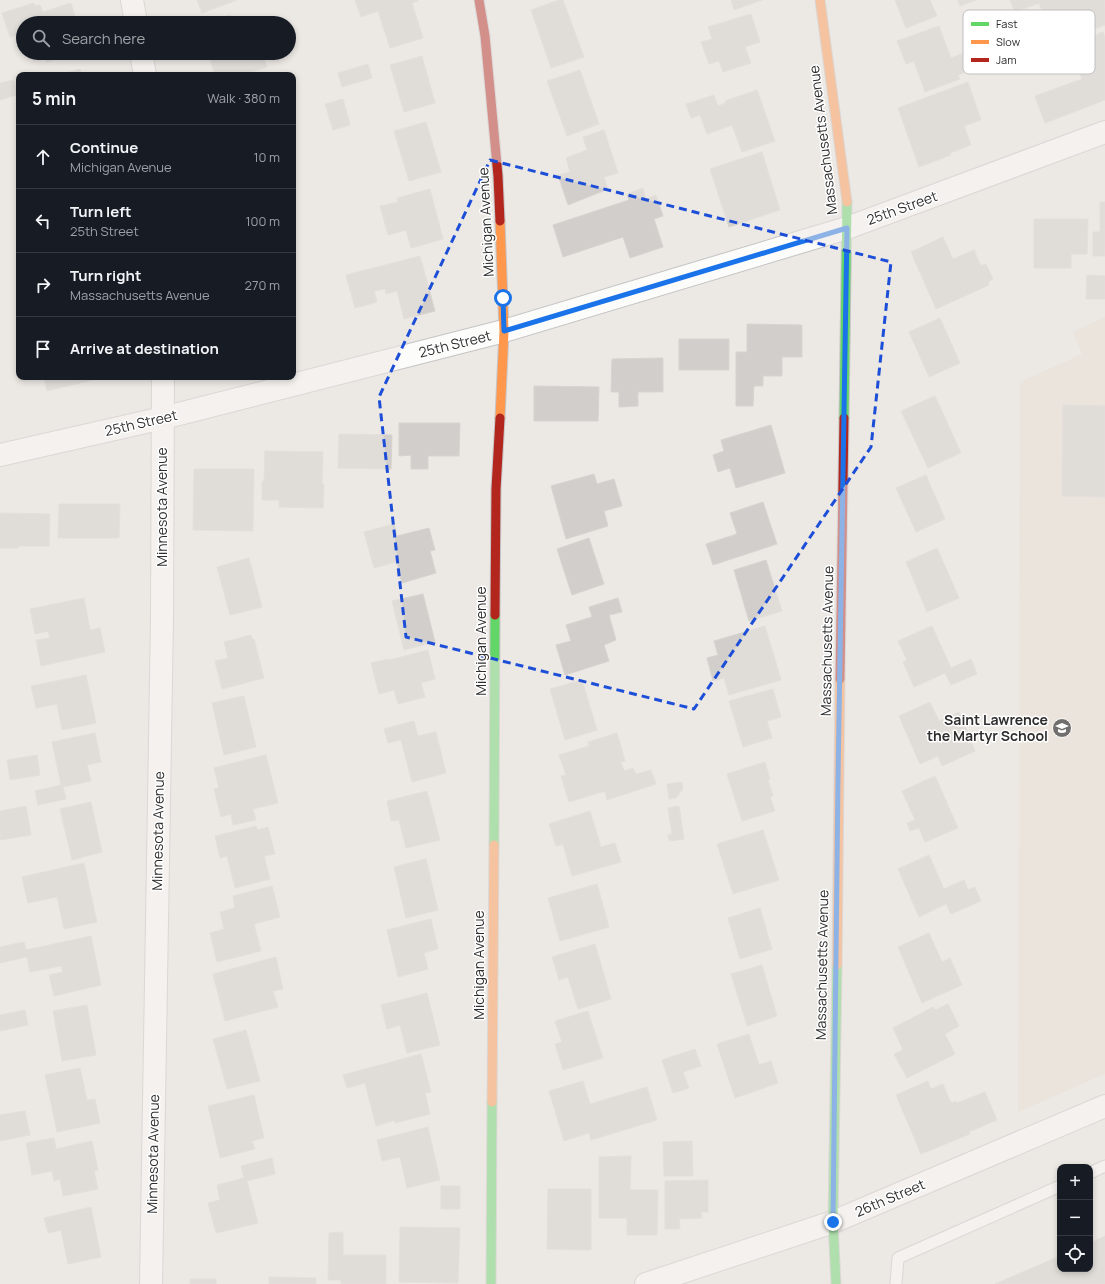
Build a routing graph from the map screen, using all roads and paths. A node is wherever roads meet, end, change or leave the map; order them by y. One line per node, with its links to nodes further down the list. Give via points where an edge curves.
1 (132, 0): 4 (street)
2 (479, 0): 9 (street, Michigan Avenue, via 485,36 498,176)
3 (820, 0): 8 (street, Massachusetts Avenue, via 847,200)
4 (135, 16)
5 (142, 60): 6 (street)
6 (144, 72)
7 (1105, 132): 8 (street, 25th Street)
8 (847, 228): 9 (street, 25th Street); 17 (street, Massachusetts Avenue)
9 (504, 331): 11 (street, 25th Street); 19 (street, Michigan Avenue, via 496,489)
10 (163, 380): 11 (street, Minnesota Avenue)
11 (163, 418): 12 (street, 25th Street); 18 (street, Minnesota Avenue)
12 (0, 455)
13 (1105, 1106): 17 (street, 26th Street)
14 (1105, 1166): 15 (lane)
15 (1093, 1172)
16 (1057, 1187): 22 (lane, via 898,1258)
17 (833, 1222): 20 (street, 26th Street); 21 (street, Massachusetts Avenue)
18 (151, 1284)
19 (491, 1284)
20 (646, 1284)
21 (836, 1284)
22 (896, 1284)

